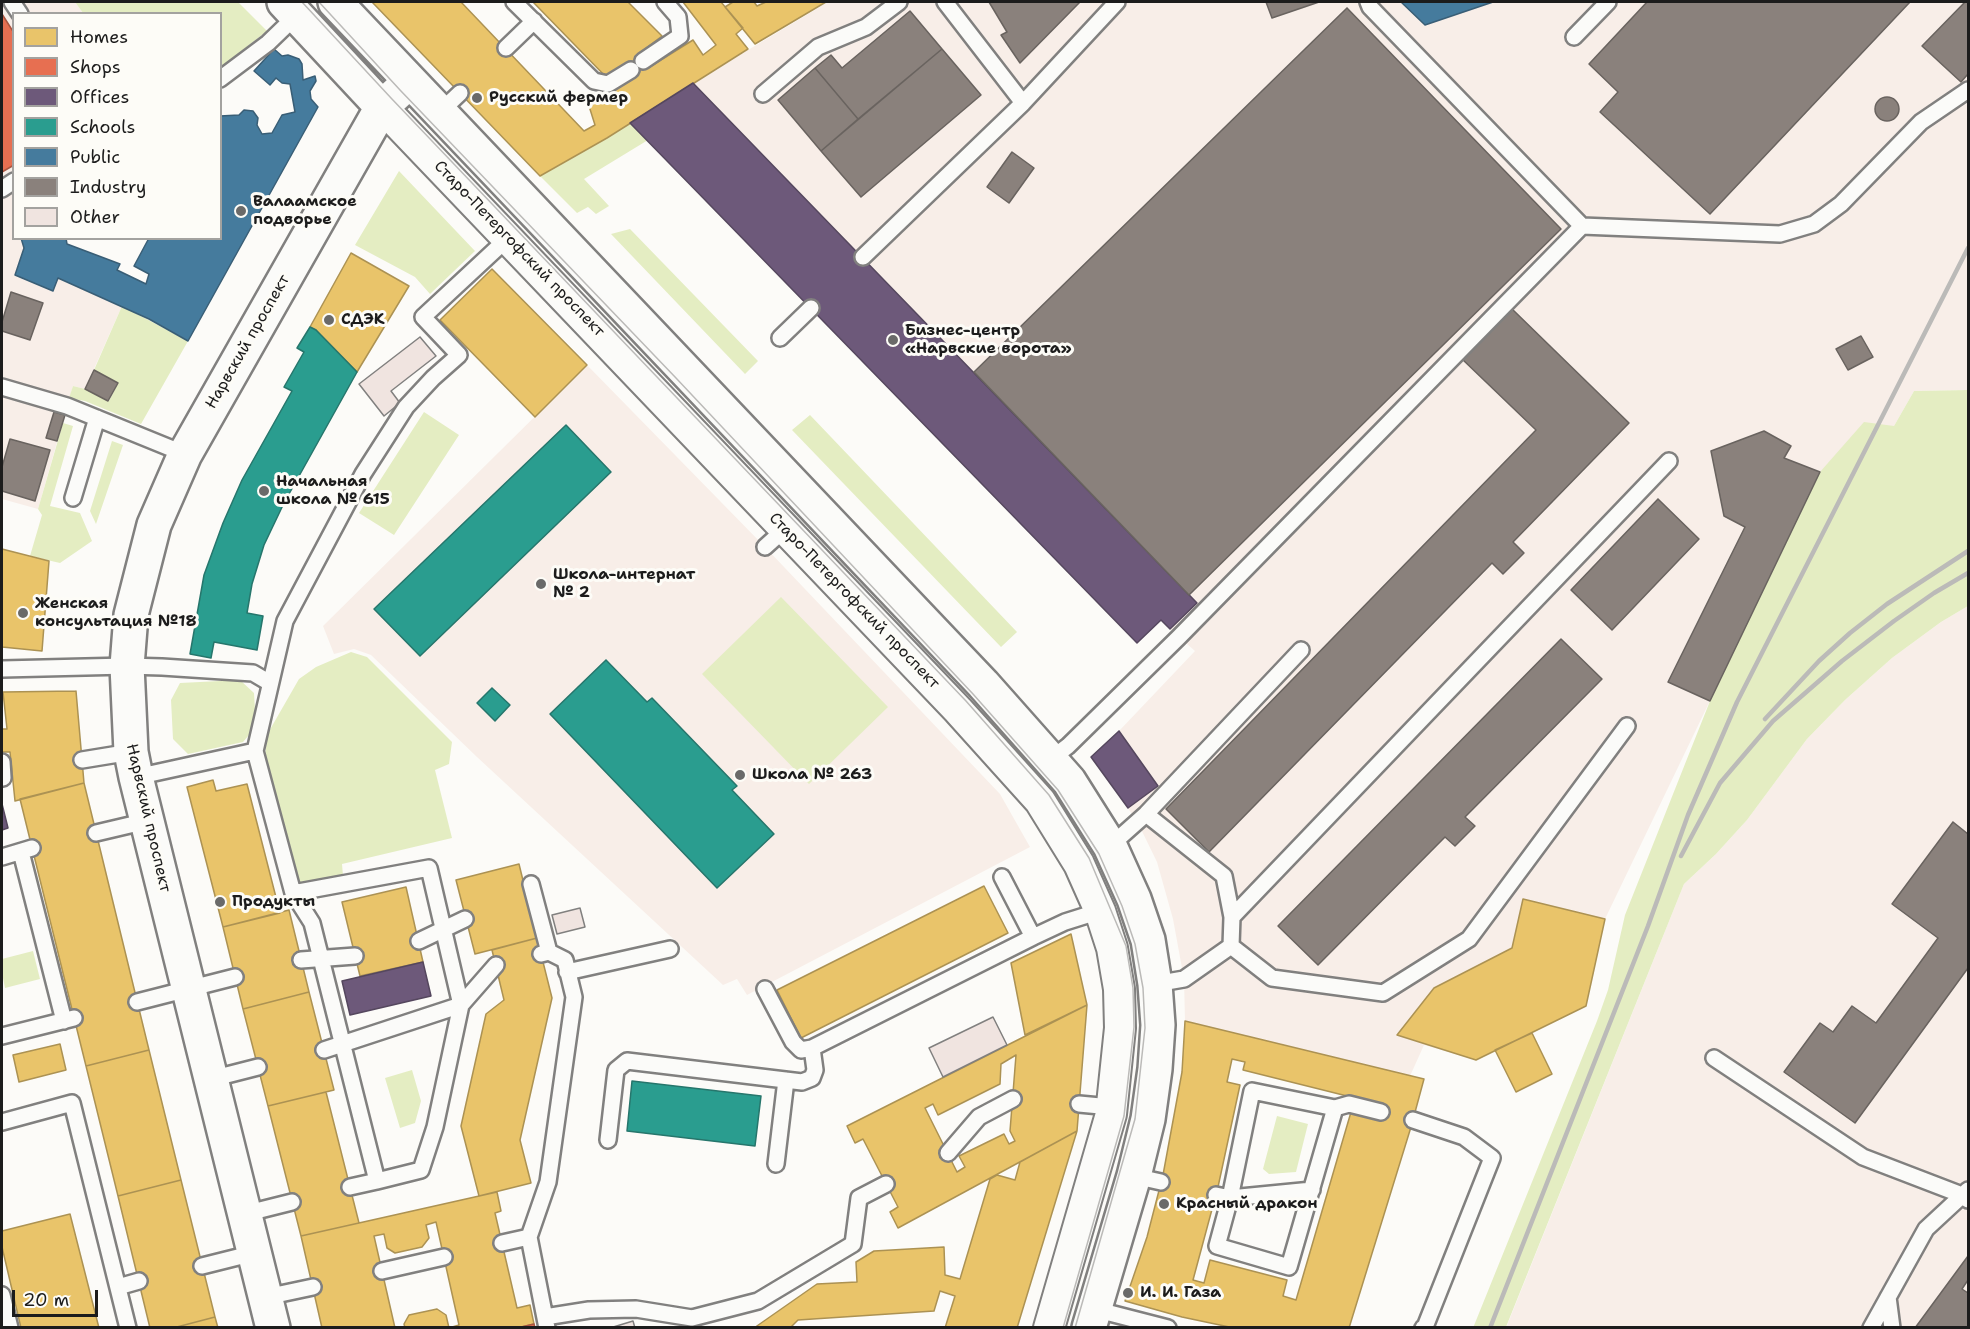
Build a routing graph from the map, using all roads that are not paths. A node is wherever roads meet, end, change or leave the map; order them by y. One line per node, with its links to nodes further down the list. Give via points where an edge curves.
1 (334, 2): 14 (main road)
2 (514, 2): 10 (lane)
3 (665, 2): 10 (lane, via 678,17 680,36 608,84 594,81)
4 (899, 2): 16 (lane, via 866,27 818,47)
5 (945, 2): 17 (lane)
6 (1117, 2): 17 (lane)
7 (1368, 2): 19 (lane)
8 (1608, 2): 11 (lane)
9 (291, 8): 13 (lane, via 268,43); 18 (main road, Старо-Петергофский проспект)
10 (534, 21): 12 (lane)
11 (1574, 37)
12 (506, 48)
13 (222, 78)
14 (410, 81): 18 (main road, Нарвский проспект); 36 (main road, via 450,103 721,407)
15 (1968, 90): 19 (lane, via 1921,122 1840,204 1814,224 1780,234)
16 (763, 94)
17 (1023, 103): 21 (lane)
18 (382, 107): 20 (street, Старо-Петергофский проспект); 26 (main road, Нарвский проспект)
19 (1582, 226): 36 (lane, via 1179,637)
20 (508, 238): 32 (lane, via 423,317 459,355 406,407 363,474 285,621); 46 (street, Старо-Петергофский проспект, via 776,538 958,710 1040,801 1079,864)
21 (863, 258)
22 (811, 308): 23 (lane)
23 (780, 338)
24 (2, 387): 25 (lane)
25 (97, 418): 26 (lane); 28 (lane)
26 (185, 454): 30 (main road, Нарвский проспект, via 154,525 131,615)
27 (1669, 461): 47 (lane)
28 (73, 498)
29 (1301, 650): 38 (lane)
30 (127, 666): 31 (lane); 32 (lane, via 253,673); 37 (main road, Нарвский проспект)
31 (2, 669)
32 (270, 683): 34 (lane)
33 (1627, 726): 52 (lane, via 1470,939 1383,993 1272,978)
34 (255, 751): 37 (lane); 45 (lane)
35 (82, 759): 37 (lane)
36 (1051, 759): 41 (main road, via 1070,781)
37 (133, 764): 39 (main road, Нарвский проспект)
38 (1146, 814): 41 (lane); 47 (lane, via 1224,876)
39 (147, 821): 40 (lane); 61 (main road, Нарвский проспект)
40 (96, 833)
41 (1110, 846): 60 (main road, via 1148,940)
42 (2, 857): 65 (lane, via 27,850 69,1019)
43 (1002, 878): 50 (lane)
44 (531, 884): 58 (lane, via 545,953 565,960)
45 (293, 893): 49 (lane, via 429,868); 55 (lane, via 312,923)
46 (1100, 911): 50 (lane); 75 (street, Старо-Петергофский проспект, via 1119,989 1120,1028)
47 (1232, 917): 52 (lane)
48 (465, 919): 49 (lane)
49 (443, 929): 51 (lane); 64 (lane)
50 (1033, 936): 67 (lane)
51 (419, 941)
52 (1231, 946): 60 (lane, via 1184,979)
53 (670, 949): 58 (lane)
54 (355, 956): 55 (lane)
55 (322, 958): 56 (lane); 66 (lane)
56 (301, 960)
57 (496, 965): 64 (lane)
58 (567, 972): 91 (lane, via 574,997 548,1182)
59 (236, 977): 61 (lane)
60 (1155, 984): 103 (main road, via 1158,1025 1148,1119 1148,1179)
61 (189, 989): 63 (lane); 71 (main road, Нарвский проспект)
62 (765, 989): 67 (lane, via 793,1042 801,1050)
63 (137, 1002)
64 (461, 1005): 66 (lane); 83 (lane, via 435,1127 421,1170)
65 (3, 1031)
66 (344, 1046): 68 (lane); 83 (lane)
67 (812, 1048): 72 (lane, via 812,1077 802,1082)
68 (324, 1050)
69 (1714, 1058): 87 (lane, via 1863,1157)
70 (258, 1067): 71 (lane)
71 (211, 1080): 90 (main road, Нарвский проспект)
72 (786, 1080): 80 (lane, via 627,1061 616,1070); 82 (lane)
73 (1013, 1099): 81 (lane, via 979,1117)
74 (1079, 1104): 75 (lane)
75 (1111, 1107): 107 (street, Старо-Петергофский проспект)
76 (1335, 1108): 77 (lane, via 1349,1104); 86 (lane); 88 (lane, via 1252,1090)
77 (1381, 1112)
78 (1413, 1120): 109 (lane, via 1464,1137 1492,1158)
79 (2, 1122): 98 (lane, via 72,1103)
80 (608, 1140)
81 (948, 1153)
82 (776, 1164)
83 (377, 1181): 85 (lane)
84 (886, 1184): 104 (lane, via 859,1198 853,1244 758,1301 692,1318 636,1309 589,1310)
85 (350, 1187)
86 (1312, 1190): 88 (lane); 88 (lane, via 1289,1267 1216,1246)
87 (1966, 1195): 101 (lane, via 1926,1229)
88 (1223, 1197)
89 (292, 1202): 90 (lane)
90 (244, 1214): 93 (main road, Нарвский проспект)
91 (529, 1237): 92 (lane); 104 (lane)
92 (502, 1244)
93 (254, 1253): 95 (lane); 102 (main road, Нарвский проспект)
94 (444, 1257): 96 (lane)
95 (202, 1266)
96 (382, 1271)
97 (139, 1281): 98 (lane)
98 (118, 1287): 106 (lane)
99 (313, 1287): 102 (lane)
100 (2, 1295): 105 (lane)
101 (1888, 1297): 110 (lane); 111 (lane)
102 (269, 1312)
103 (1092, 1318): 108 (lane)
104 (546, 1322)
105 (10, 1328)
106 (128, 1328)
107 (1049, 1328)
108 (1168, 1328)
109 (1423, 1328)
110 (1871, 1328)
111 (1892, 1328)

